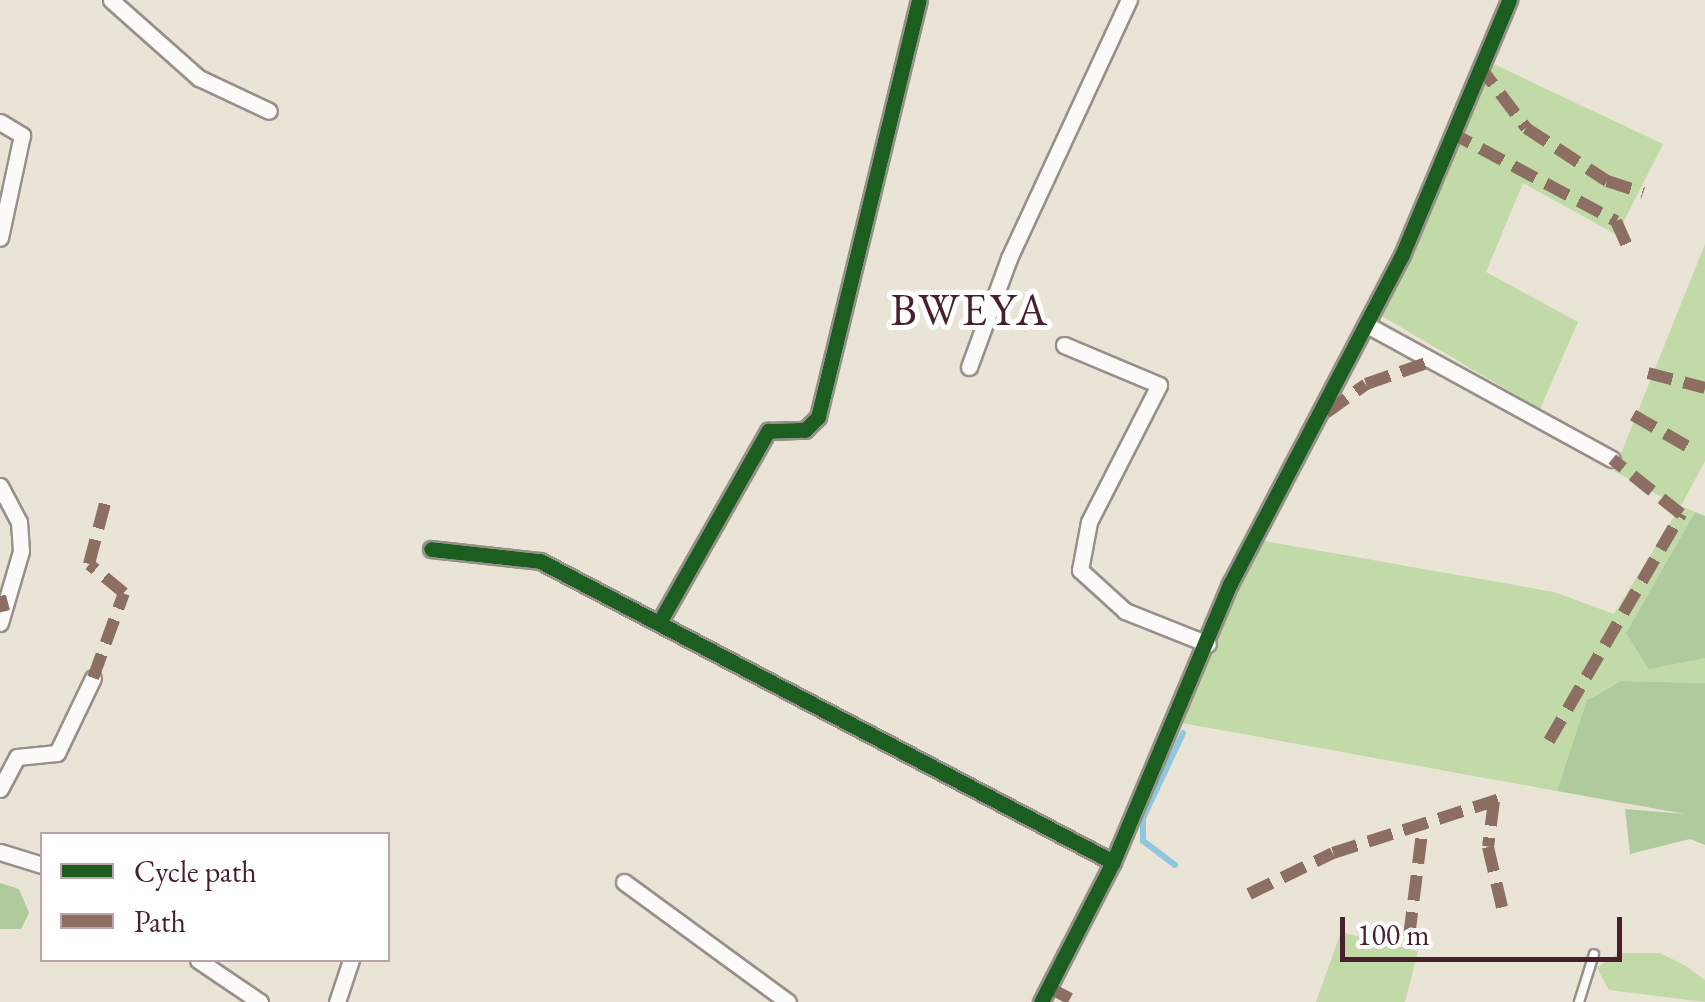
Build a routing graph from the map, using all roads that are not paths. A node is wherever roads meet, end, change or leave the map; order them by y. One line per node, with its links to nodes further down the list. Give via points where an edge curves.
1 (110, 0): 5 (street, via 210,86)
2 (919, 0): 14 (street, via 818,417 805,430 768,431)
3 (1129, 0): 10 (street, via 1008,258)
4 (1509, 0): 8 (street)
5 (268, 111)
6 (0, 122): 7 (street, via 22,135)
7 (0, 238)
8 (1367, 325): 11 (street); 16 (street)
9 (1064, 345): 16 (street, via 1158,385 1089,522 1080,570 1126,611)
10 (969, 366)
11 (1612, 460)
12 (0, 486): 15 (street, via 19,522 21,551)
13 (431, 549): 14 (street, via 519,554)
14 (660, 621): 20 (street, via 740,673 943,766 1082,853)
15 (0, 623)
16 (1208, 644): 20 (street)
17 (94, 678): 18 (street, via 57,752 17,757)
18 (0, 789)
19 (0, 852): 21 (street)
20 (1113, 862): 29 (street)
21 (40, 864)
22 (624, 882): 28 (street)
23 (1594, 954): 30 (lane)
24 (201, 962): 26 (street)
25 (350, 962): 27 (street)
26 (260, 1002)
27 (337, 1002)
28 (788, 1002)
29 (1042, 1002)
30 (1580, 1002)

